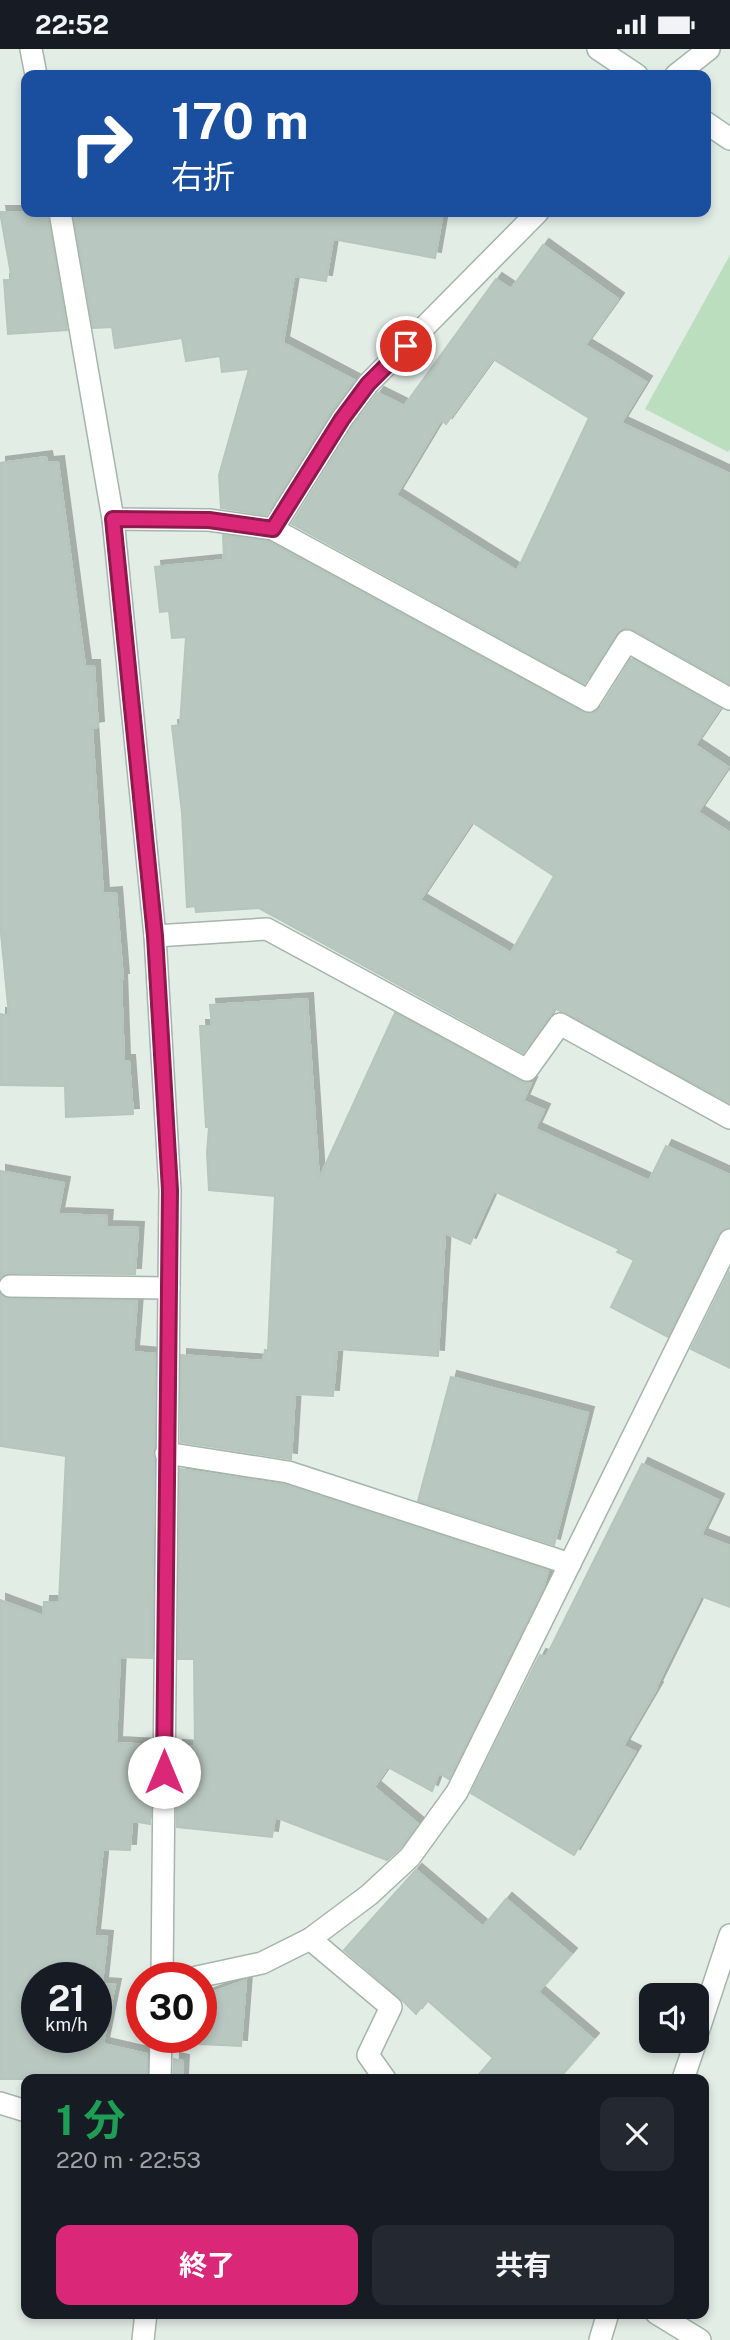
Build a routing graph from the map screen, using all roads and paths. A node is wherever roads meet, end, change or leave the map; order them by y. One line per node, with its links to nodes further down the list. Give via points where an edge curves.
1 (32, 49): 4 (street)
2 (598, 49): 5 (street)
3 (709, 49): 6 (street)
4 (35, 70)
5 (630, 70)
6 (682, 70)
7 (711, 126): 8 (street)
8 (730, 139)
9 (61, 217): 11 (street)
10 (533, 217): 12 (street, via 368,384)
11 (113, 519): 12 (street, via 209,520); 14 (street)
12 (273, 529): 13 (street, via 589,701 627,641)
13 (730, 699)
14 (155, 936): 15 (street, via 267,929 527,1070 560,1024); 18 (street, via 170,1190)
15 (730, 1118)
16 (730, 1240): 20 (street)
17 (10, 1286): 18 (street)
18 (169, 1288): 19 (street)
19 (166, 1453): 20 (street, via 288,1472); 23 (street)
20 (570, 1564): 21 (street, via 457,1792 410,1857)
21 (310, 1940): 24 (street, via 262,1963); 29 (street, via 391,2007 369,2055)
22 (729, 1943): 25 (street)
23 (162, 1962)
24 (217, 1973)
25 (709, 2001)
26 (161, 2053): 28 (street)
27 (691, 2053): 30 (street)
28 (160, 2074)
29 (382, 2074)
30 (685, 2074)
31 (0, 2103): 32 (street)
32 (21, 2109)
33 (145, 2319): 36 (street)
34 (606, 2319): 37 (street)
35 (666, 2319): 38 (street)
36 (143, 2340)
37 (600, 2340)
38 (700, 2340)

